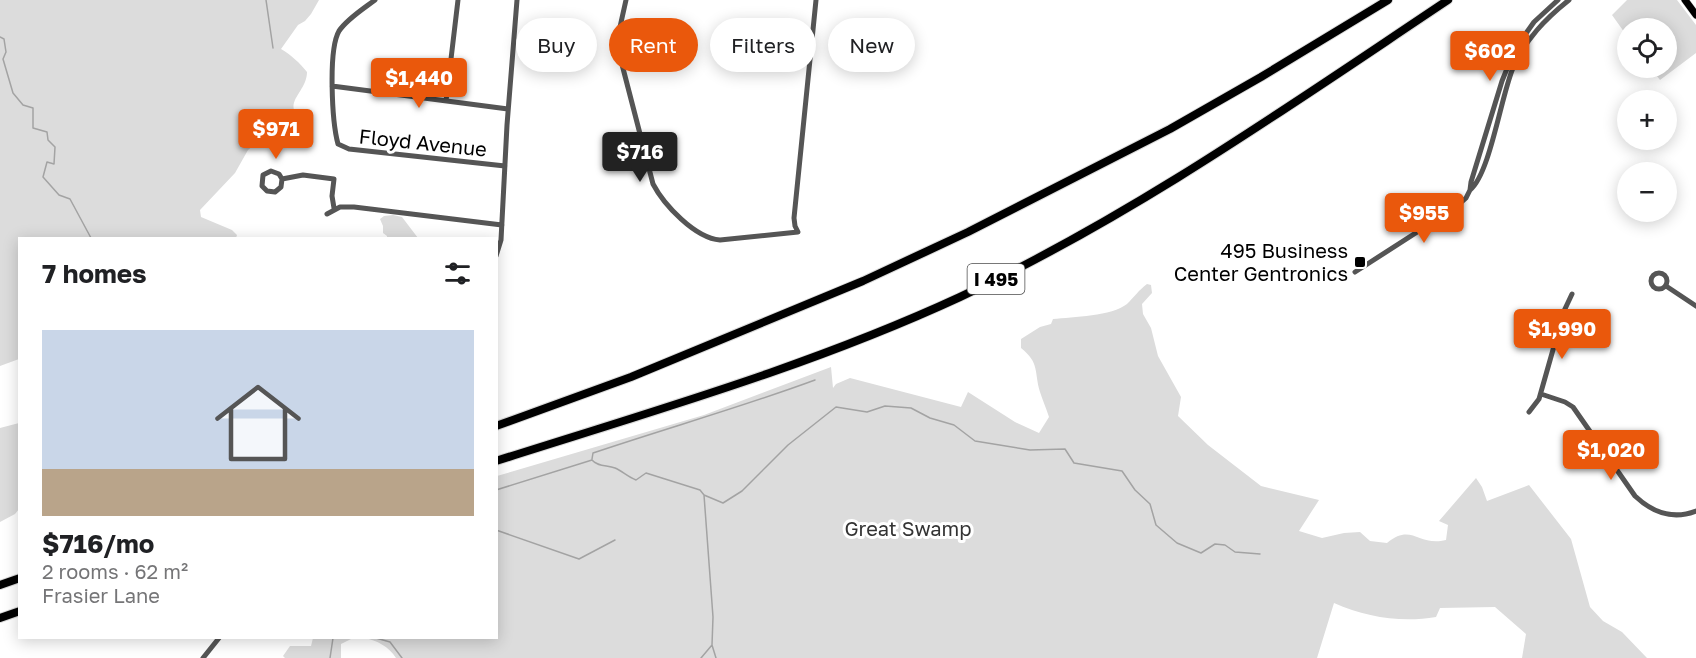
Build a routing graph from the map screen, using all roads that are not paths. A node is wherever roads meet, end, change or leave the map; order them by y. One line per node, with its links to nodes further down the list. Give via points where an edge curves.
1 (375, 0): 12 (street, via 347,22 336,37)
2 (458, 0): 13 (street)
3 (517, 0): 14 (street)
4 (626, 0): 5 (street, via 618,49 653,184 662,199 694,230 720,240 798,232 794,218)
5 (816, 0)
6 (1388, 0): 28 (highway, I 495, via 1170,129 968,232 863,281 642,373)
7 (1448, 0): 29 (highway, I 495, via 1179,178 991,282 884,330 780,370)
8 (1558, 0): 17 (street, via 1534,22 1515,49)
9 (1569, 0): 17 (street, via 1539,26 1521,52 1506,88 1484,167 1477,185)
10 (1685, 0): 11 (main road)
11 (1696, 15)
12 (332, 86): 13 (street); 15 (street, Floyd Avenue, via 338,144 348,149)
13 (446, 101): 14 (street)
14 (508, 109): 15 (street)
15 (505, 166): 20 (street)
16 (282, 179): 16 (street, via 277,172 268,172 262,178 262,186 275,192); 18 (street, via 297,175 334,179)
17 (1470, 190): 22 (street, via 1456,207 1431,225)
18 (334, 208): 19 (street); 20 (street, via 354,207)
19 (327, 214)
20 (502, 225): 21 (street)
21 (498, 252)
22 (1355, 272)
23 (1665, 286): 25 (street)
24 (1572, 294): 26 (street)
25 (1696, 306)
26 (1540, 394): 27 (street); 30 (street, via 1573,407 1635,496 1648,507 1679,515)
27 (1529, 412)
28 (498, 425)
29 (498, 460)
30 (1696, 510)
31 (18, 579): 32 (highway)
32 (0, 585)
33 (18, 612): 34 (highway)
34 (1, 618)
35 (218, 639): 36 (street)
36 (203, 658)

